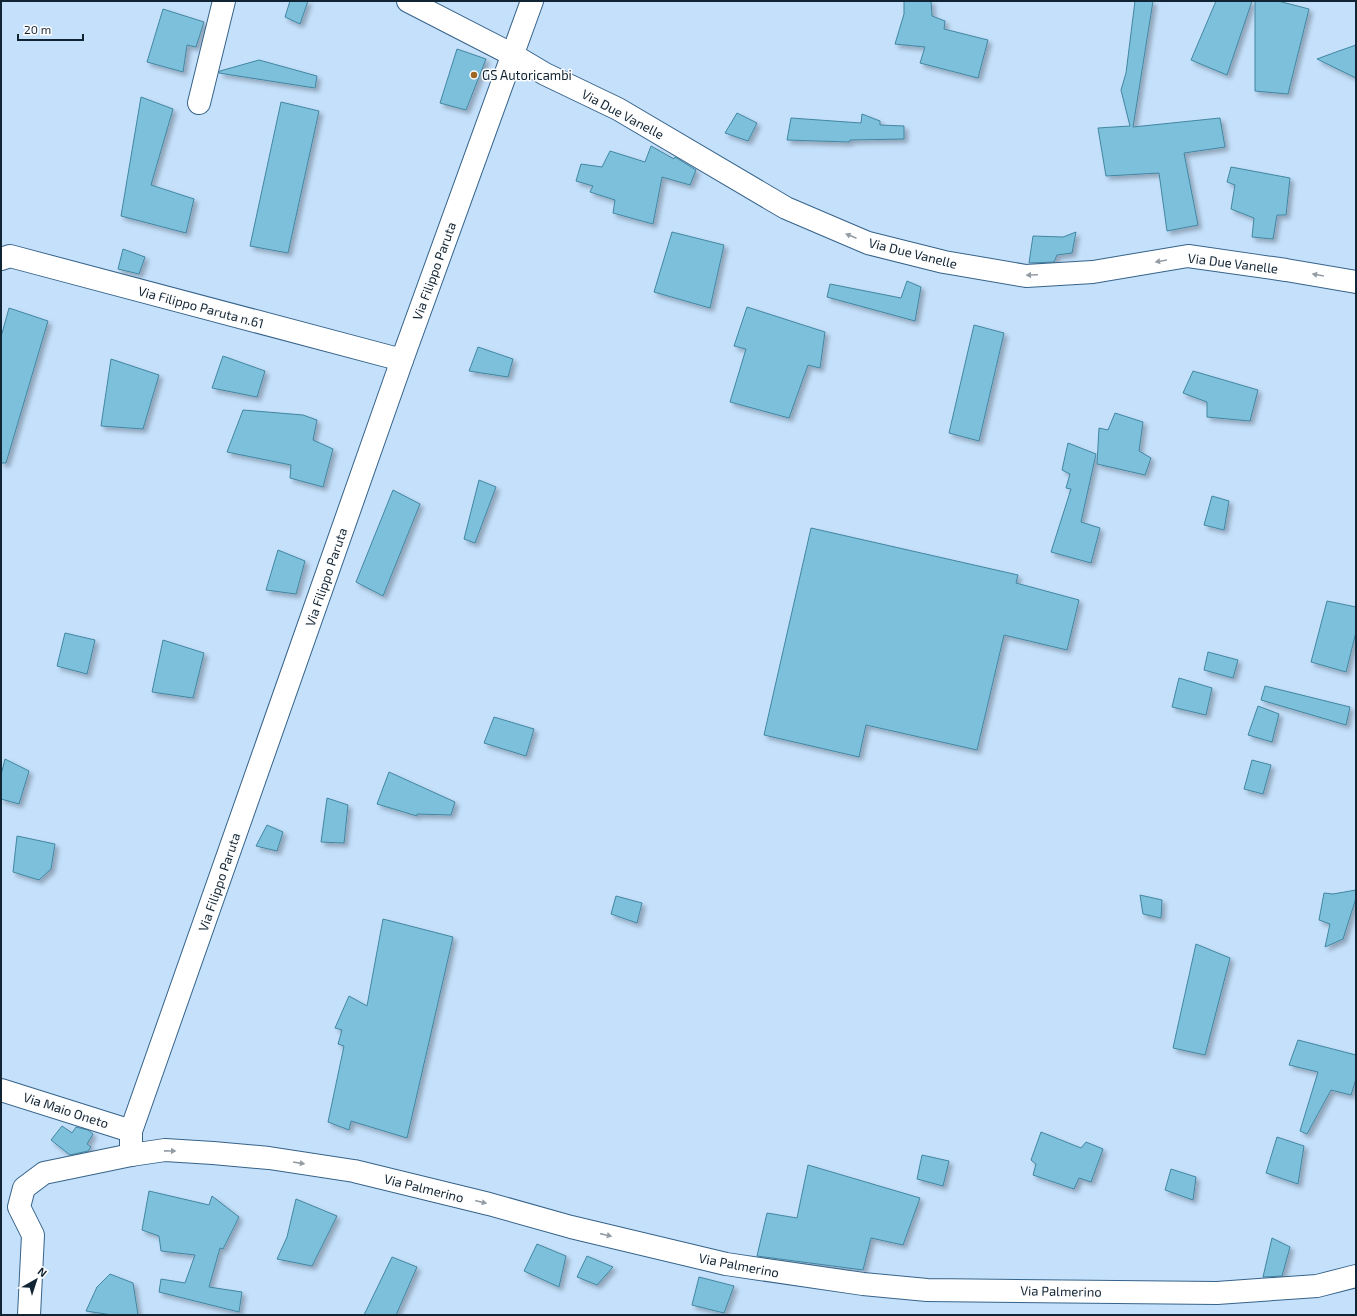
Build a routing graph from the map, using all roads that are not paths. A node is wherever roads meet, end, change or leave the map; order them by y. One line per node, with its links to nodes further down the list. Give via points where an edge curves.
1 (224, 1): 5 (street)
2 (408, 1): 4 (street, Via Due Vanelle)
3 (532, 1): 4 (street, Via Filippo Paruta)
4 (513, 55): 7 (street, Via Due Vanelle, one-way to 4, via 1188,256 1093,272 1026,276 944,262 868,243 786,208 618,109 545,74); 8 (street, Via Filippo Paruta)
5 (199, 103)
6 (1, 259): 8 (street, Via Filippo Paruta n.61, via 10,256)
7 (1356, 282)
8 (402, 360): 10 (street, Via Filippo Paruta)
9 (1, 1090): 10 (street, Via Maio Oneto)
10 (131, 1131): 11 (street, Via Filippo Paruta)
11 (131, 1155): 12 (street, Via Palmerino, one-way to 12, via 165,1150 213,1152 354,1171 726,1264 863,1284 927,1290 1217,1293 1317,1286); 13 (street, Via Palmerino, via 44,1173 24,1188 19,1207 33,1235)
12 (1356, 1276)
13 (29, 1315)

